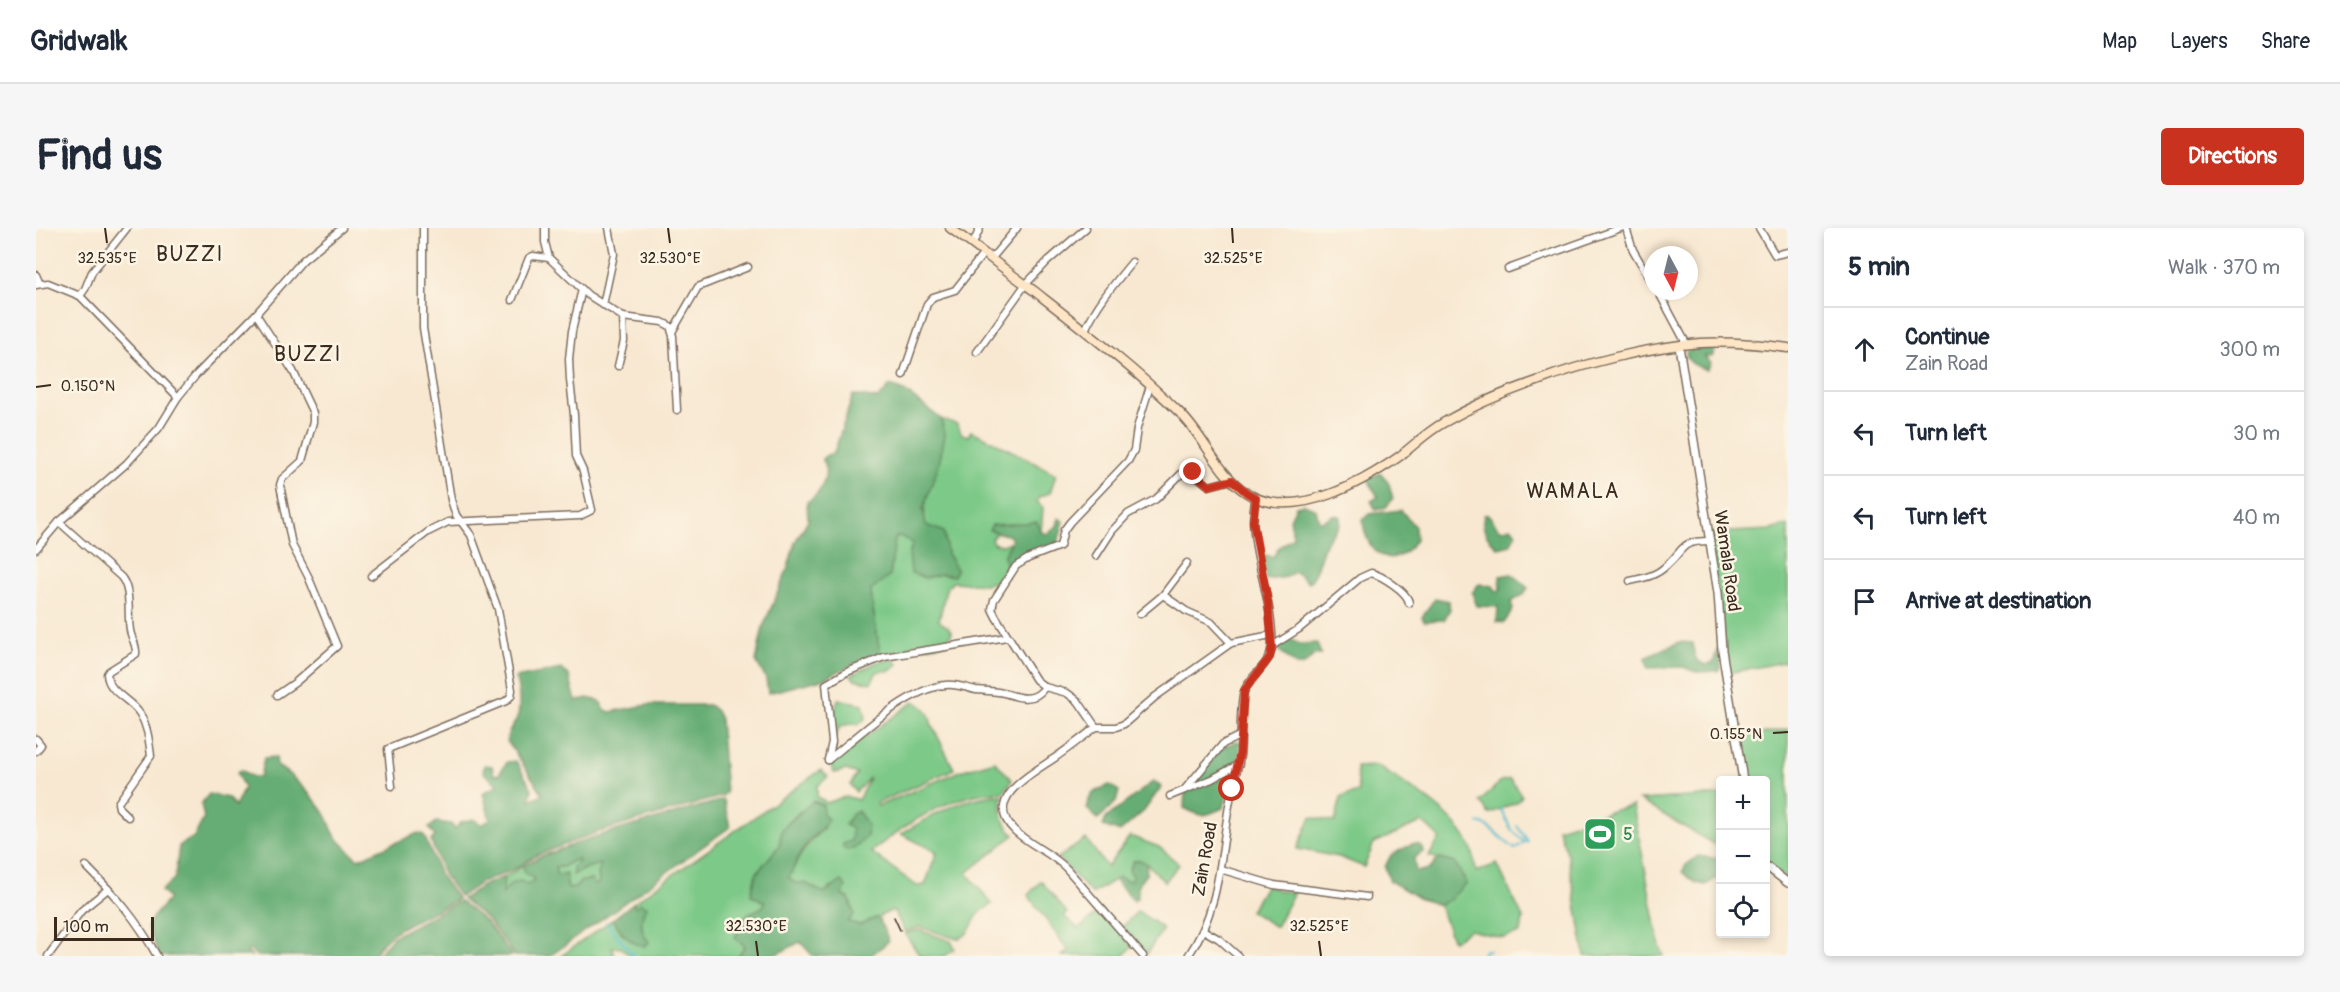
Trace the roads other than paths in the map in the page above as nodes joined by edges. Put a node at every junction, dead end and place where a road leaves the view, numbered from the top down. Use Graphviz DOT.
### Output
graph roads {
  1 [pos="127,228"];
  2 [pos="341,228"];
  3 [pos="423,228"];
  4 [pos="545,228"];
  5 [pos="609,228"];
  6 [pos="950,228"];
  7 [pos="980,228"];
  8 [pos="1017,228"];
  9 [pos="1086,228"];
  10 [pos="1621,228"];
  11 [pos="1626,228"];
  12 [pos="1759,228"];
  13 [pos="973,244"];
  14 [pos="1788,252"];
  15 [pos="988,256"];
  16 [pos="549,258"];
  17 [pos="1132,262"];
  18 [pos="748,267"];
  19 [pos="1508,269"];
  20 [pos="1644,269"];
  21 [pos="36,275"];
  22 [pos="38,285"];
  23 [pos="1025,285"];
  24 [pos="582,289"];
  25 [pos="80,296"];
  26 [pos="512,300"];
  27 [pos="1662,300"];
  28 [pos="603,305"];
  29 [pos="256,314"];
  30 [pos="623,317"];
  31 [pos="1085,330"];
  32 [pos="672,332"];
  33 [pos="1683,345"];
  34 [pos="1788,348"];
  35 [pos="977,352"];
  36 [pos="618,366"];
  37 [pos="903,375"];
  38 [pos="1150,386"];
  39 [pos="178,397"];
  40 [pos="677,410"];
  41 [pos="1232,480"];
  42 [pos="1256,498"];
  43 [pos="459,520"];
  44 [pos="59,522"];
  45 [pos="1710,541"];
  46 [pos="36,549"];
  47 [pos="1096,556"];
  48 [pos="1187,563"];
  49 [pos="371,576"];
  50 [pos="1630,581"];
  51 [pos="1163,595"];
  52 [pos="1409,603"];
  53 [pos="1140,614"];
  54 [pos="1271,635"];
  55 [pos="1007,637"];
  56 [pos="1231,643"];
  57 [pos="1272,646"];
  58 [pos="1045,687"];
  59 [pos="277,695"];
  60 [pos="1096,727"];
  61 [pos="1241,735"];
  62 [pos="36,739"];
  63 [pos="36,751"];
  64 [pos="1239,764"];
  65 [pos="1742,776"];
  66 [pos="392,786"];
  67 [pos="1185,789"];
  68 [pos="1170,796"];
  69 [pos="128,817"];
  70 [pos="86,866"];
  71 [pos="1220,868"];
  72 [pos="1770,869"];
  73 [pos="1788,883"];
  74 [pos="108,889"];
  75 [pos="1367,897"];
  76 [pos="1203,930"];
  77 [pos="48,956"];
  78 [pos="157,956"];
  79 [pos="1143,956"];
  80 [pos="1188,956"];
  81 [pos="1238,956"];
  1 -- 25 [label="street"];
  2 -- 29 [label="street"];
  3 -- 43 [label="street"];
  4 -- 16 [label="street"];
  5 -- 28 [label="street"];
  6 -- 13 [label="main road"];
  7 -- 13 [label="street"];
  8 -- 15 [label="street"];
  9 -- 23 [label="street"];
  10 -- 19 [label="street"];
  11 -- 20 [label="street"];
  12 -- 14 [label="street"];
  13 -- 15 [label="main road"];
  15 -- 23 [label="main road"];
  15 -- 37 [label="street"];
  16 -- 24 [label="street"];
  16 -- 26 [label="street"];
  17 -- 31 [label="street"];
  18 -- 32 [label="street"];
  21 -- 22 [label="street"];
  22 -- 25 [label="street"];
  23 -- 31 [label="main road"];
  23 -- 35 [label="street"];
  24 -- 28 [label="street"];
  24 -- 43 [label="street"];
  25 -- 39 [label="street"];
  27 -- 33 [label="street"];
  28 -- 30 [label="street"];
  29 -- 39 [label="street"];
  29 -- 59 [label="street"];
  30 -- 32 [label="street"];
  30 -- 36 [label="street"];
  31 -- 38 [label="main road"];
  32 -- 40 [label="street"];
  33 -- 34 [label="main road"];
  33 -- 42 [label="main road"];
  33 -- 45 [label="street, Wamala Road"];
  38 -- 41 [label="main road"];
  38 -- 55 [label="street"];
  39 -- 44 [label="street"];
  41 -- 42 [label="main road"];
  41 -- 47 [label="street"];
  42 -- 54 [label="street"];
  43 -- 49 [label="street"];
  43 -- 66 [label="street"];
  44 -- 46 [label="street"];
  44 -- 69 [label="street"];
  45 -- 50 [label="street"];
  45 -- 65 [label="street, Wamala Road"];
  48 -- 51 [label="street"];
  51 -- 53 [label="street"];
  51 -- 56 [label="street"];
  52 -- 57 [label="street"];
  54 -- 56 [label="street"];
  54 -- 57 [label="street"];
  55 -- 58 [label="street"];
  55 -- 58 [label="street"];
  56 -- 60 [label="street"];
  57 -- 61 [label="street, Zain Road"];
  58 -- 60 [label="street"];
  60 -- 79 [label="street"];
  61 -- 64 [label="street, Zain Road"];
  61 -- 67 [label="street"];
  62 -- 63 [label="street"];
  64 -- 67 [label="street"];
  64 -- 71 [label="street, Zain Road"];
  67 -- 68 [label="street"];
  70 -- 74 [label="street"];
  71 -- 75 [label="street"];
  71 -- 76 [label="street, Zain Road"];
  72 -- 73 [label="street"];
  74 -- 77 [label="street"];
  74 -- 78 [label="street"];
  76 -- 80 [label="street, Zain Road"];
  76 -- 81 [label="street"];
}
